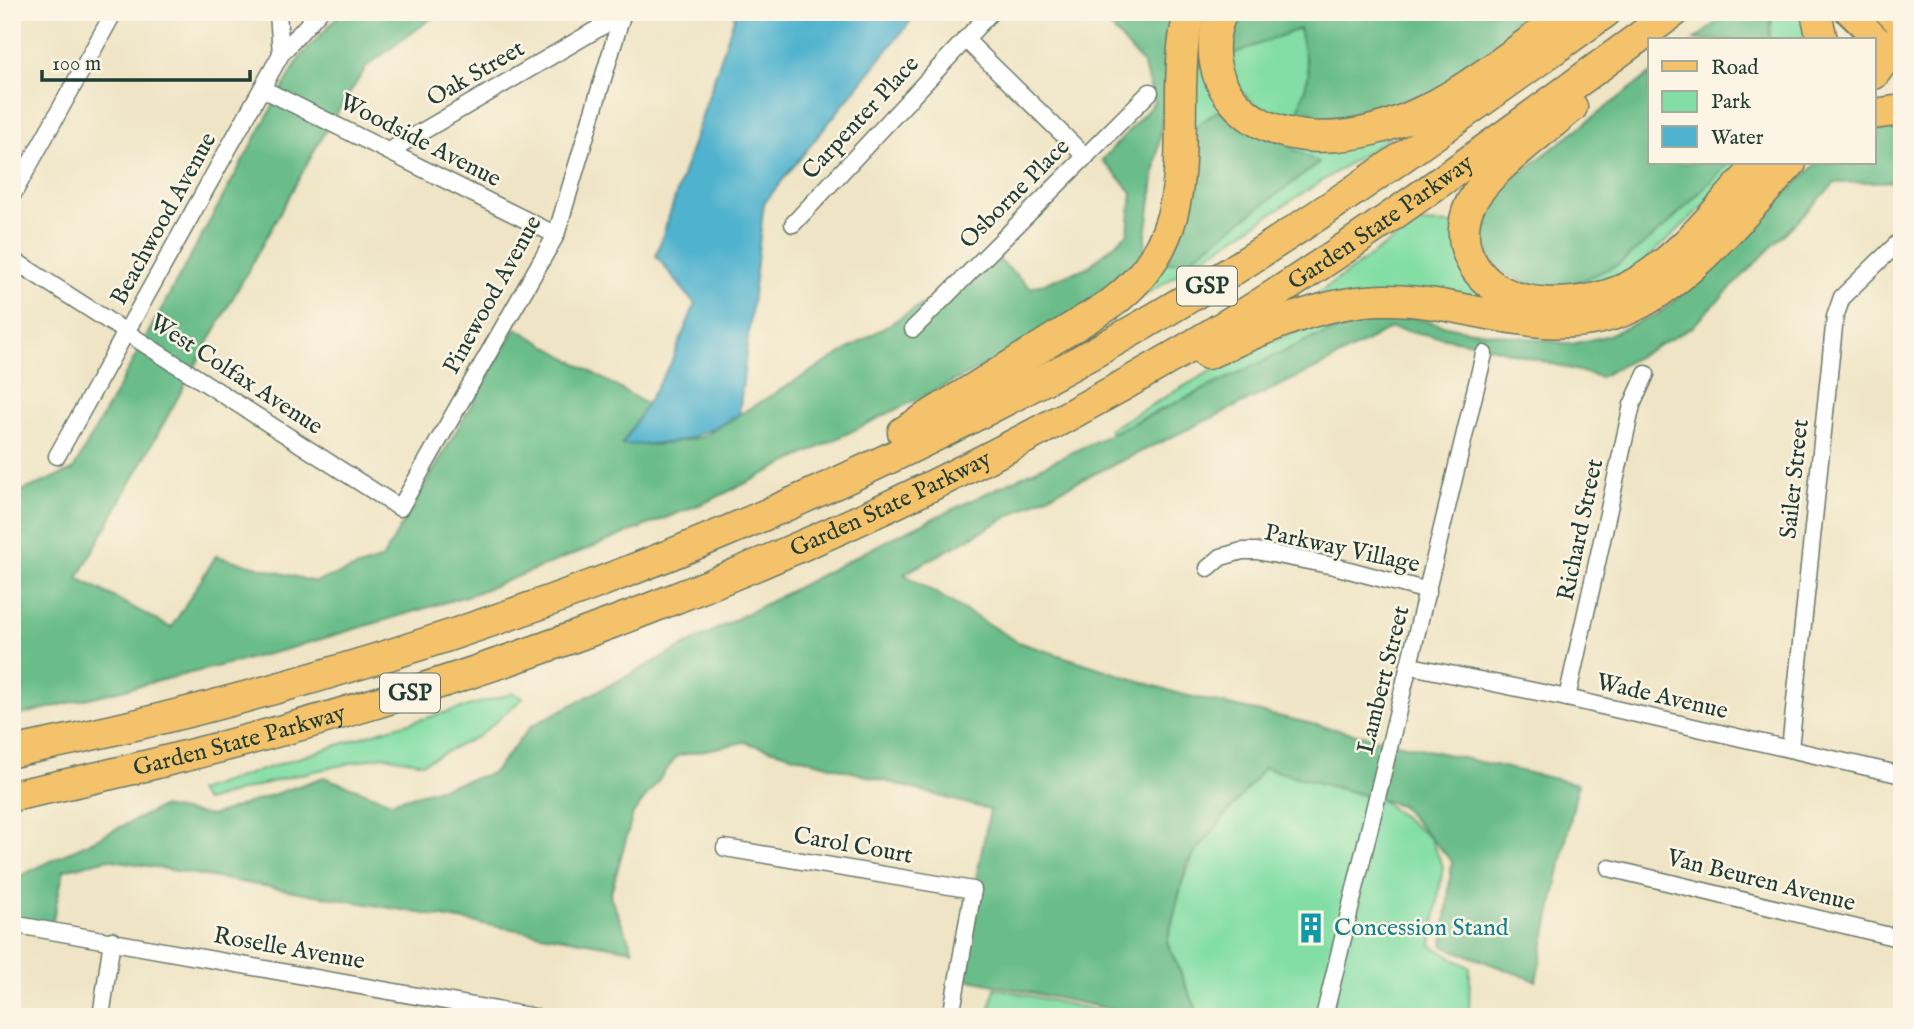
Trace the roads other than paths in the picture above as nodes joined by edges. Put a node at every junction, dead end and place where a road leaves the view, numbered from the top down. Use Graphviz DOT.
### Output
graph roads {
  1 [pos="114,12"];
  2 [pos="278,12"];
  3 [pos="319,12"];
  4 [pos="991,12"];
  5 [pos="1190,12"];
  6 [pos="1222,12"];
  7 [pos="1570,12"];
  8 [pos="1606,12"];
  9 [pos="1674,12"];
  10 [pos="1680,12"];
  11 [pos="1816,12"];
  12 [pos="1849,12"];
  13 [pos="1888,12"];
  14 [pos="623,13"];
  15 [pos="1892,36"];
  16 [pos="1651,38"];
  17 [pos="1822,38"];
  18 [pos="965,39"];
  19 [pos="1648,40"];
  20 [pos="281,54"];
  21 [pos="1876,70"];
  22 [pos="263,89"];
  23 [pos="1150,92"];
  24 [pos="1902,110"];
  25 [pos="1876,114"];
  26 [pos="389,151"];
  27 [pos="1086,156"];
  28 [pos="1759,164"];
  29 [pos="1790,164"];
  30 [pos="12,197"];
  31 [pos="793,224"];
  32 [pos="556,235"];
  33 [pos="1902,239"];
  34 [pos="12,259"];
  35 [pos="913,329"];
  36 [pos="127,332"];
  37 [pos="1484,354"];
  38 [pos="1646,374"];
  39 [pos="1069,414"];
  40 [pos="57,456"];
  41 [pos="400,508"];
  42 [pos="778,509"];
  43 [pos="1208,568"];
  44 [pos="1428,591"];
  45 [pos="1411,666"];
  46 [pos="1567,698"];
  47 [pos="1790,749"];
  48 [pos="12,752"];
  49 [pos="1902,775"];
  50 [pos="12,796"];
  51 [pos="725,848"];
  52 [pos="1609,868"];
  53 [pos="12,924"];
  54 [pos="1902,939"];
  55 [pos="112,940"];
  56 [pos="101,1017"];
  57 [pos="535,1017"];
  58 [pos="951,1017"];
  59 [pos="1324,1017"];
  1 -- 30 [label="street"];
  2 -- 20 [label="street"];
  3 -- 20 [label="street, Beachwood Avenue"];
  4 -- 18 [label="street, Carpenter Place"];
  5 -- 42 [label="highway"];
  6 -- 7 [label="highway"];
  8 -- 42 [label="highway, Garden State Parkway / GSP"];
  9 -- 39 [label="highway, Garden State Parkway / GSP"];
  10 -- 16 [label="highway"];
  11 -- 17 [label="highway"];
  12 -- 15 [label="main road"];
  13 -- 15 [label="main road"];
  14 -- 26 [label="street, Oak Street"];
  14 -- 32 [label="street, Pinewood Avenue"];
  15 -- 21 [label="highway"];
  18 -- 27 [label="street"];
  18 -- 31 [label="street, Carpenter Place"];
  19 -- 28 [label="highway"];
  20 -- 22 [label="street, Beachwood Avenue"];
  22 -- 26 [label="street, Woodside Avenue"];
  22 -- 36 [label="street, Beachwood Avenue"];
  23 -- 27 [label="street, Osborne Place"];
  24 -- 25 [label="highway"];
  26 -- 32 [label="street, Woodside Avenue"];
  27 -- 35 [label="street, Osborne Place"];
  29 -- 39 [label="highway"];
  32 -- 41 [label="street, Pinewood Avenue"];
  33 -- 47 [label="street, Sailer Street"];
  34 -- 36 [label="street, West Colfax Avenue"];
  36 -- 40 [label="street, Beachwood Avenue"];
  36 -- 41 [label="street, West Colfax Avenue"];
  37 -- 44 [label="street, Lambert Street"];
  38 -- 46 [label="street, Richard Street"];
  39 -- 50 [label="highway, Garden State Parkway / GSP"];
  42 -- 48 [label="highway, Garden State Parkway / GSP"];
  43 -- 44 [label="street, Parkway Village"];
  44 -- 45 [label="street, Lambert Street"];
  45 -- 46 [label="street, Wade Avenue"];
  45 -- 59 [label="street, Lambert Street"];
  46 -- 47 [label="street, Wade Avenue"];
  47 -- 49 [label="street, Wade Avenue"];
  51 -- 58 [label="street, Carol Court"];
  52 -- 54 [label="street, Van Beuren Avenue"];
  53 -- 55 [label="street, Roselle Avenue"];
  55 -- 56 [label="street"];
  55 -- 57 [label="street, Roselle Avenue"];
}
